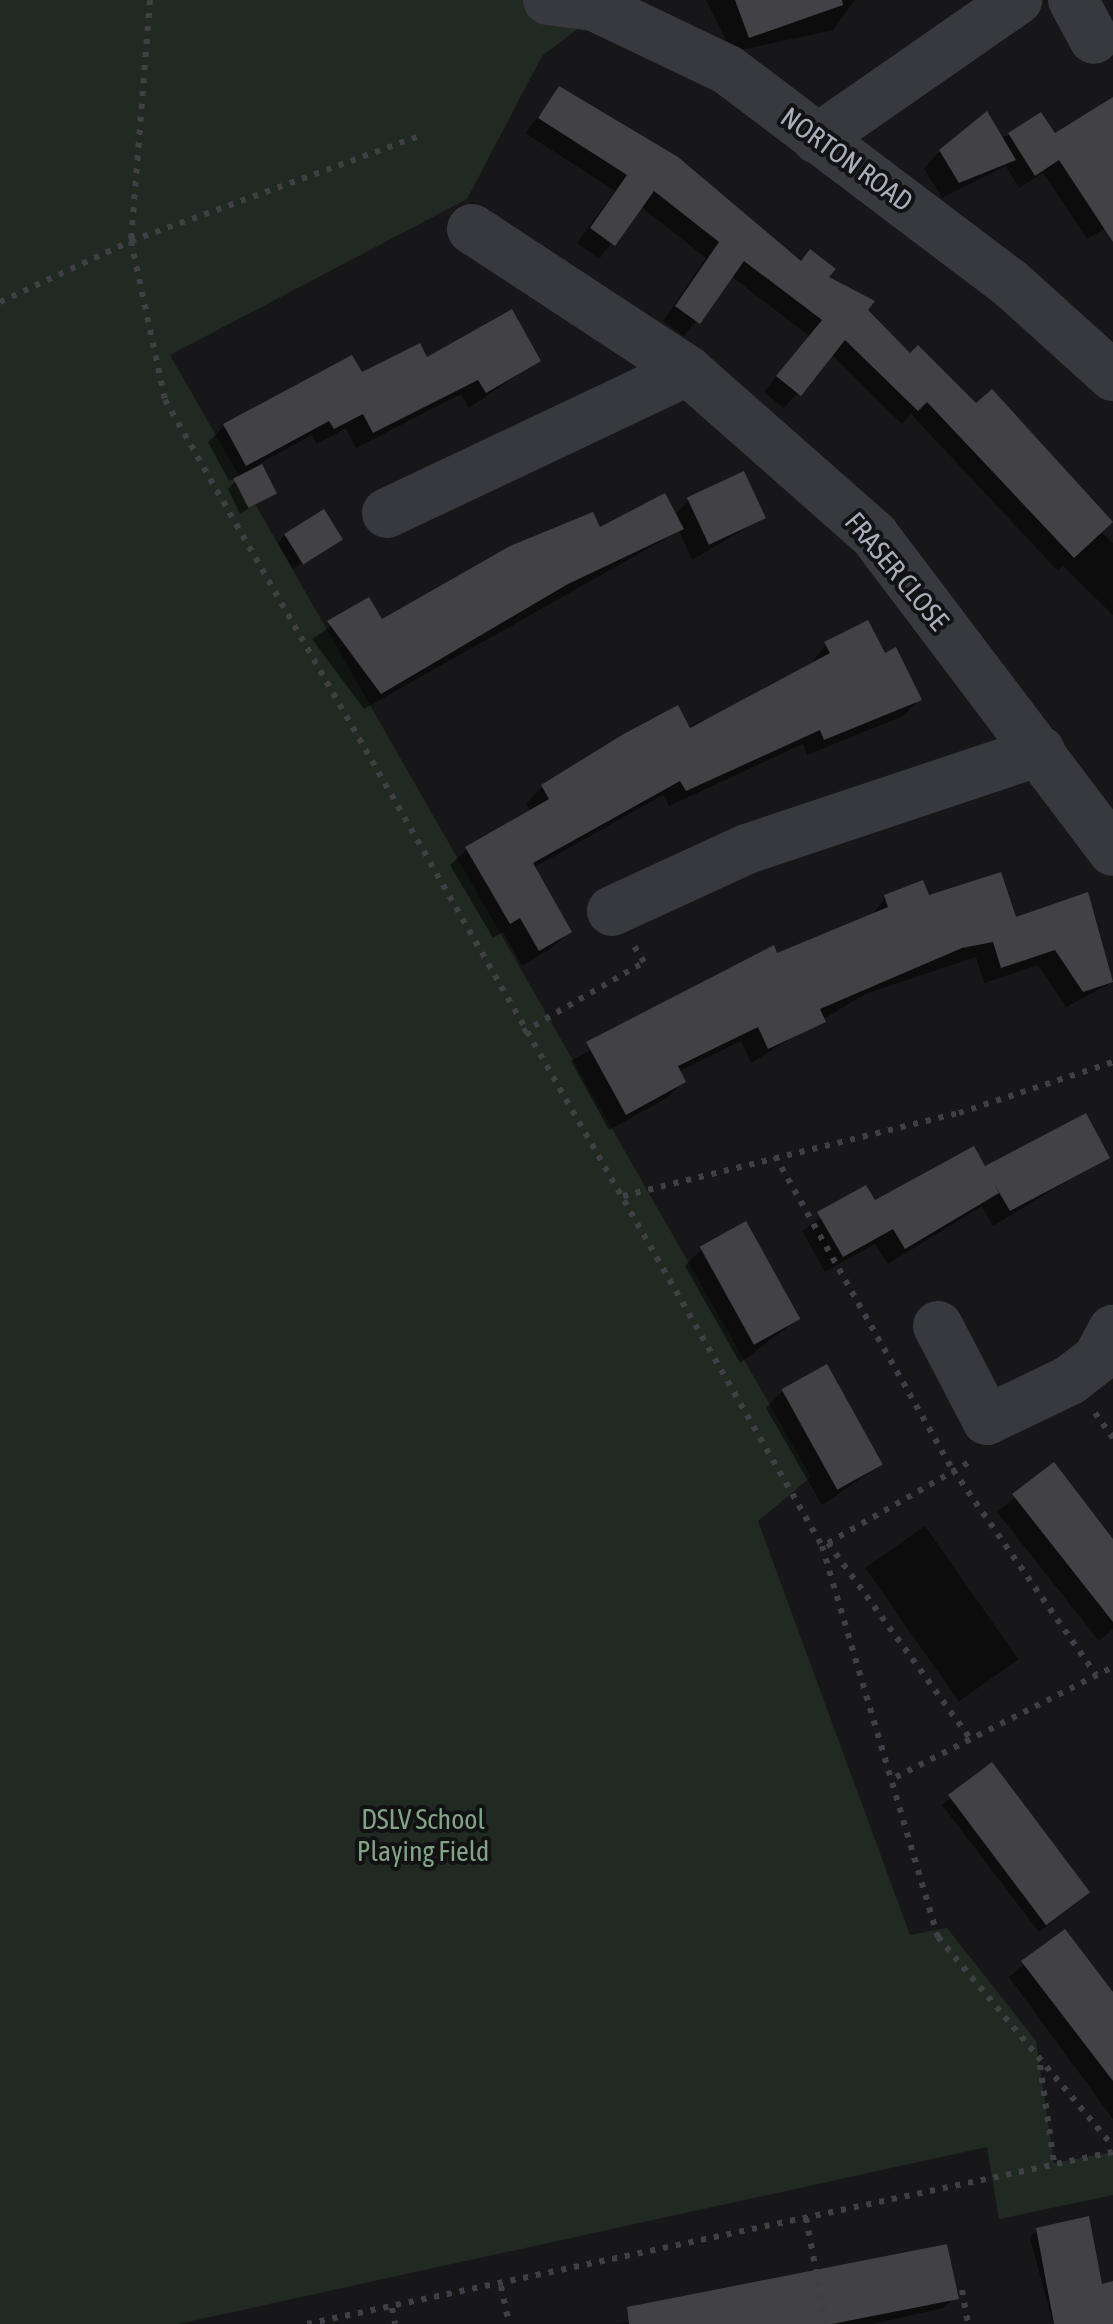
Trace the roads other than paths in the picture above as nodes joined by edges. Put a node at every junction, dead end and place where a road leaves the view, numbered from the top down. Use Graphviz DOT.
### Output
graph roads {
  1 [pos="548,0"];
  2 [pos="1017,0"];
  3 [pos="817,139"];
  4 [pos="472,228"];
  5 [pos="688,371"];
  6 [pos="1113,376"];
  7 [pos="387,513"];
  8 [pos="1040,752"];
  9 [pos="1113,851"];
  10 [pos="612,910"];
  11 [pos="938,1326"];
  12 [pos="1113,1330"];
  1 -- 3 [label="street, NORTON ROAD"];
  2 -- 3 [label="street"];
  3 -- 6 [label="street, NORTON ROAD"];
  4 -- 5 [label="street, FRASER CLOSE"];
  5 -- 7 [label="street"];
  5 -- 8 [label="street, FRASER CLOSE"];
  8 -- 9 [label="street, FRASER CLOSE"];
  8 -- 10 [label="street"];
  11 -- 12 [label="street"];
}
